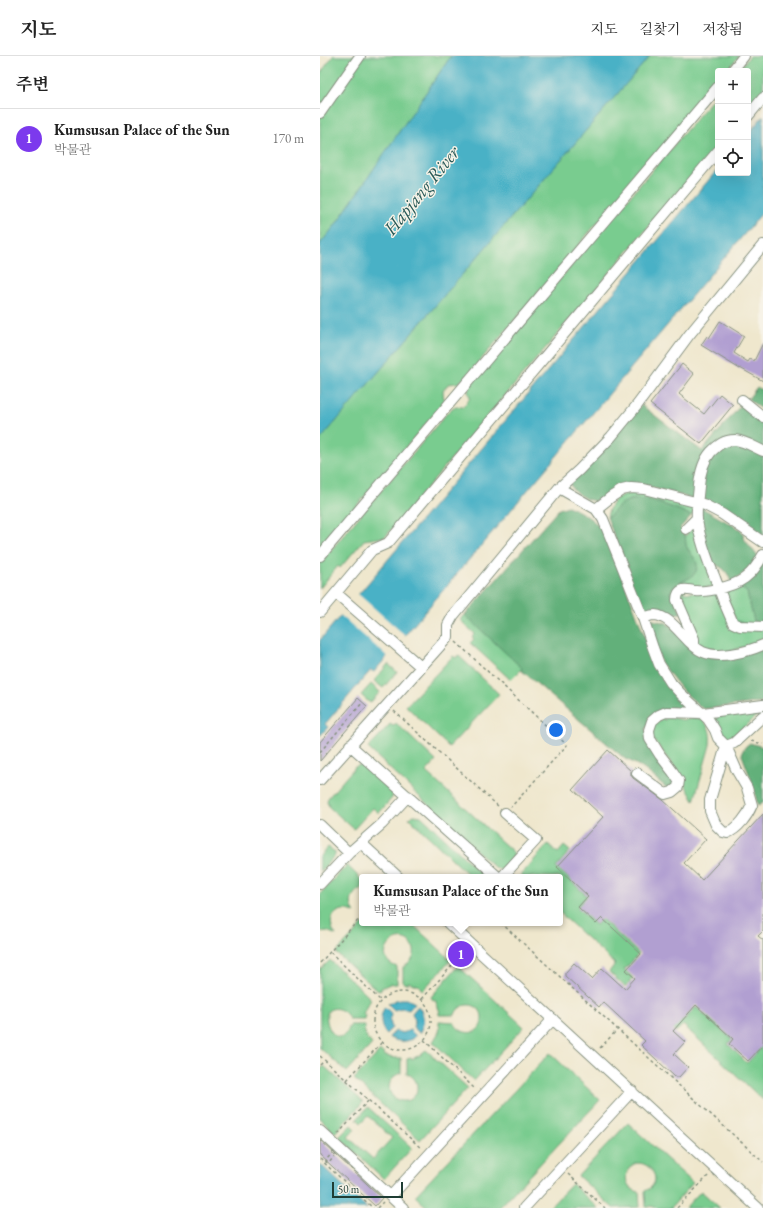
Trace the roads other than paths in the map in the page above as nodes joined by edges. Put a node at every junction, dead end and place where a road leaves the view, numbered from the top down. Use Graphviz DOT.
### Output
graph roads {
  1 [pos="360,56"];
  2 [pos="744,56"];
  3 [pos="734,68"];
  4 [pos="715,91"];
  5 [pos="763,98"];
  6 [pos="751,112"];
  7 [pos="320,113"];
  8 [pos="715,155"];
  9 [pos="763,245"];
  10 [pos="742,400"];
  11 [pos="763,416"];
  12 [pos="763,451"];
  13 [pos="559,488"];
  14 [pos="697,502"];
  15 [pos="596,509"];
  16 [pos="697,518"];
  17 [pos="686,529"];
  18 [pos="763,542"];
  19 [pos="763,555"];
  20 [pos="320,556"];
  21 [pos="718,589"];
  22 [pos="336,593"];
  23 [pos="320,612"];
  24 [pos="643,618"];
  25 [pos="763,627"];
  26 [pos="763,645"];
  27 [pos="694,646"];
  28 [pos="421,667"];
  29 [pos="763,705"];
  30 [pos="703,713"];
  31 [pos="763,716"];
  32 [pos="350,745"];
  33 [pos="726,746"];
  34 [pos="637,773"];
  35 [pos="320,780"];
  36 [pos="408,796"];
  37 [pos="505,813"];
  38 [pos="320,825"];
  39 [pos="360,843"];
  40 [pos="349,853"];
  41 [pos="395,874"];
  42 [pos="495,874"];
  43 [pos="505,874"];
  44 [pos="320,884"];
  45 [pos="451,926"];
  46 [pos="553,1019"];
  47 [pos="632,1091"];
  48 [pos="320,1132"];
  49 [pos="388,1198"];
  50 [pos="403,1208"];
  51 [pos="524,1208"];
  52 [pos="758,1208"];
  1 -- 7 [label="street"];
  2 -- 3 [label="street"];
  4 -- 20 [label="street"];
  5 -- 6 [label="street"];
  8 -- 22 [label="street"];
  9 -- 13 [label="street"];
  10 -- 11 [label="street"];
  12 -- 14 [label="street"];
  13 -- 15 [label="street"];
  13 -- 28 [label="street"];
  14 -- 15 [label="street"];
  14 -- 16 [label="street"];
  14 -- 18 [label="street"];
  15 -- 24 [label="street"];
  16 -- 17 [label="street"];
  16 -- 21 [label="street"];
  19 -- 21 [label="street"];
  21 -- 25 [label="street"];
  21 -- 27 [label="street"];
  22 -- 23 [label="street"];
  22 -- 28 [label="street"];
  24 -- 27 [label="street"];
  24 -- 30 [label="street"];
  26 -- 27 [label="street"];
  28 -- 32 [label="street"];
  29 -- 30 [label="street"];
  30 -- 33 [label="street"];
  30 -- 34 [label="street"];
  31 -- 33 [label="street"];
  32 -- 35 [label="street"];
  32 -- 36 [label="street"];
  33 -- 33 [label="street"];
  36 -- 39 [label="street"];
  36 -- 42 [label="street"];
  37 -- 43 [label="street"];
  38 -- 40 [label="street"];
  39 -- 40 [label="street"];
  39 -- 41 [label="street"];
  40 -- 44 [label="street"];
  45 -- 46 [label="street"];
  46 -- 47 [label="street"];
  46 -- 49 [label="street"];
  47 -- 51 [label="street"];
  47 -- 52 [label="street"];
  48 -- 49 [label="street"];
  49 -- 50 [label="street"];
}
